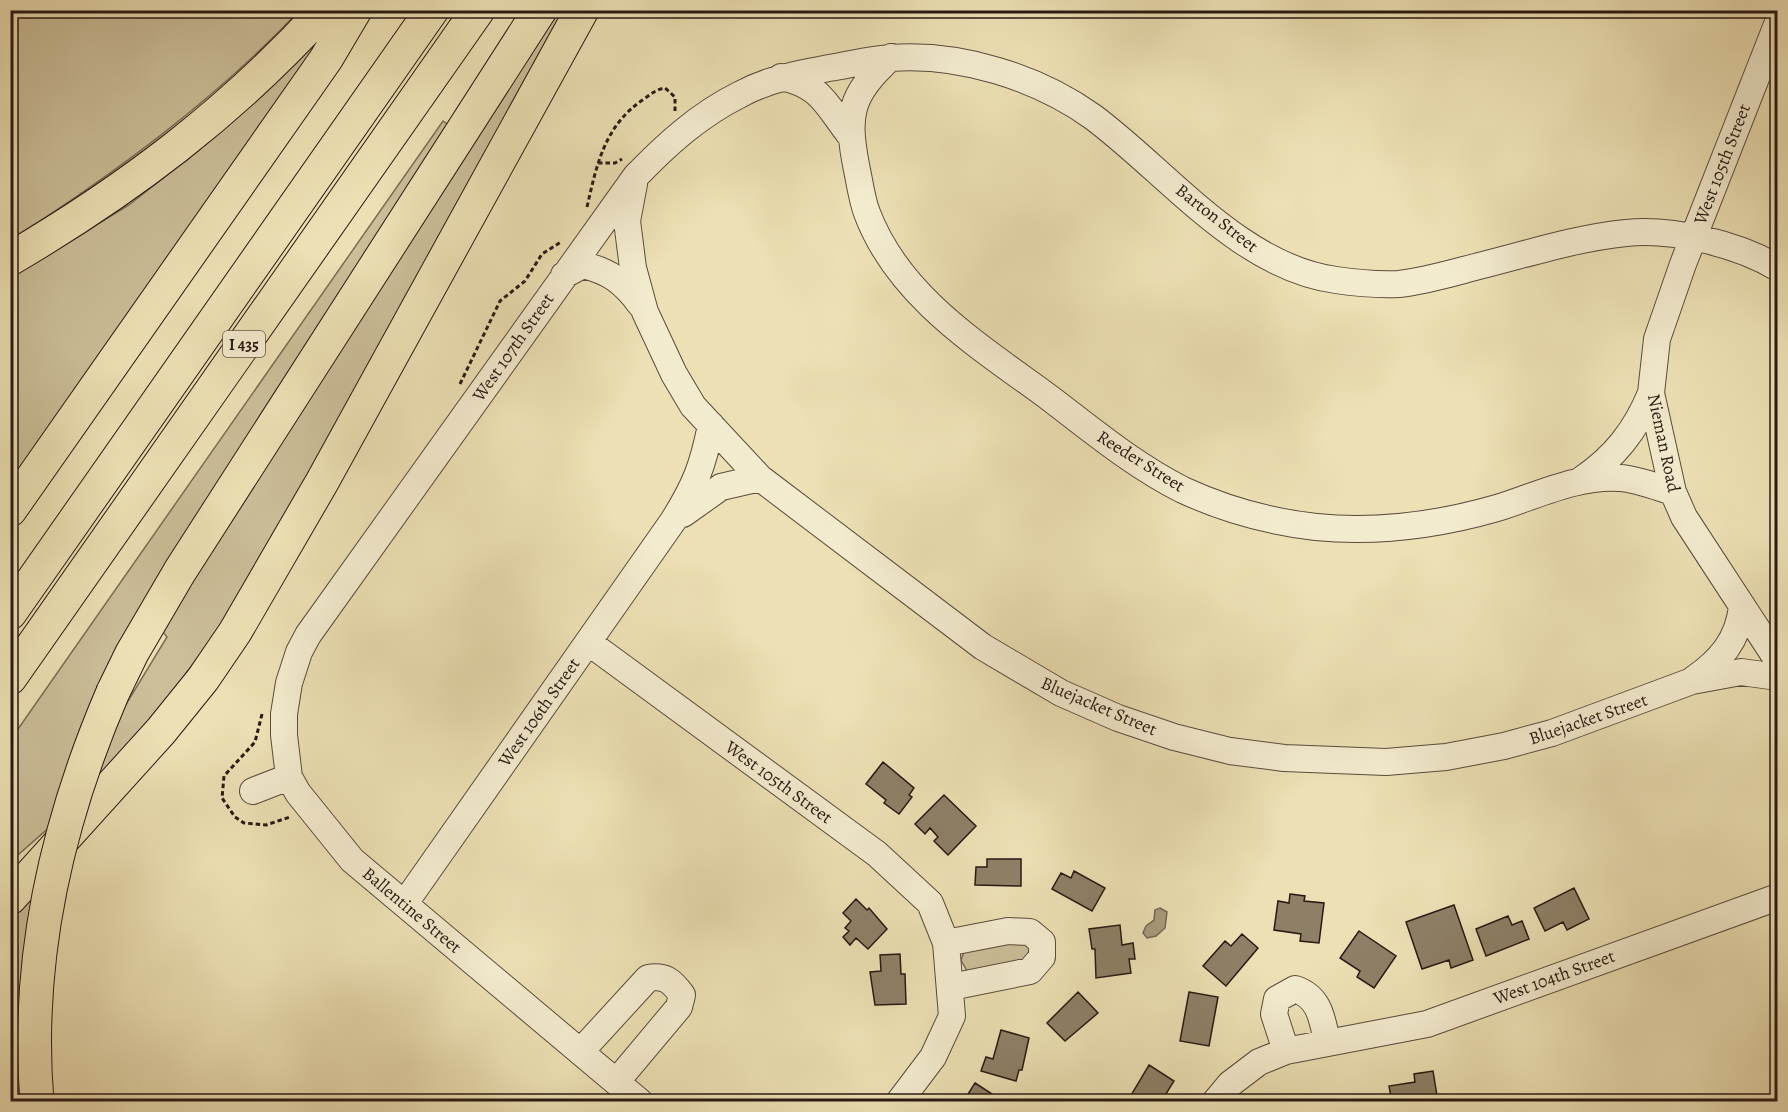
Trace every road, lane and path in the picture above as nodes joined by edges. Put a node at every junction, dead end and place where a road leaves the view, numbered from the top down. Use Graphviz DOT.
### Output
graph roads {
  1 [pos="324,10"];
  2 [pos="355,10"];
  3 [pos="432,10"];
  4 [pos="478,10"];
  5 [pos="540,10"];
  6 [pos="582,10"];
  7 [pos="1778,22"];
  8 [pos="891,57"];
  9 [pos="778,77"];
  10 [pos="672,116"];
  11 [pos="849,134"];
  12 [pos="630,167"];
  13 [pos="1693,238"];
  14 [pos="10,260"];
  15 [pos="1778,268"];
  16 [pos="564,275"];
  17 [pos="645,312"];
  18 [pos="1651,393"];
  19 [pos="711,425"];
  20 [pos="760,478"];
  21 [pos="1578,481"];
  22 [pos="1673,492"];
  23 [pos="10,510"];
  24 [pos="673,521"];
  25 [pos="1742,607"];
  26 [pos="10,613"];
  27 [pos="588,642"];
  28 [pos="1778,661"];
  29 [pos="1778,677"];
  30 [pos="10,678"];
  31 [pos="1692,681"];
  32 [pos="289,777"];
  33 [pos="253,791"];
  34 [pos="77,823"];
  35 [pos="10,878"];
  36 [pos="1778,897"];
  37 [pos="10,898"];
  38 [pos="405,903"];
  39 [pos="946,943"];
  40 [pos="951,987"];
  41 [pos="1327,1041"];
  42 [pos="582,1050"];
  43 [pos="1286,1051"];
  44 [pos="617,1081"];
  45 [pos="37,1101"];
  46 [pos="640,1101"];
  47 [pos="899,1101"];
  48 [pos="1215,1101"];
  1 -- 14 [label="highway"];
  2 -- 23 [label="highway"];
  3 -- 26 [label="highway, I 435"];
  4 -- 30 [label="highway, I 435"];
  5 -- 45 [label="highway, bridge"];
  6 -- 34 [label="highway"];
  7 -- 13 [label="street, West 105th Street"];
  8 -- 9 [label="street, West 107th Street"];
  8 -- 11 [label="street, Reeder Street"];
  8 -- 13 [label="street, Barton Street"];
  9 -- 11 [label="street, Reeder Street"];
  9 -- 12 [label="street, West 107th Street"];
  10 -- 12 [label="path"];
  11 -- 21 [label="street, Reeder Street"];
  12 -- 16 [label="street, West 107th Street"];
  12 -- 17 [label="street, Bluejacket Street"];
  13 -- 15 [label="street, Barton Street"];
  13 -- 18 [label="street, Nieman Road"];
  16 -- 17 [label="street, Bluejacket Street"];
  16 -- 32 [label="street, West 107th Street"];
  17 -- 19 [label="street, Bluejacket Street"];
  18 -- 21 [label="street, Reeder Street"];
  18 -- 22 [label="street, Nieman Road"];
  19 -- 20 [label="street, Bluejacket Street"];
  19 -- 24 [label="street, West 106th Street"];
  20 -- 24 [label="street, West 106th Street"];
  20 -- 31 [label="street, Bluejacket Street"];
  21 -- 22 [label="street, Reeder Street"];
  22 -- 25 [label="street, Nieman Road"];
  24 -- 27 [label="street, West 106th Street"];
  25 -- 28 [label="street, Nieman Road"];
  25 -- 31 [label="street, Bluejacket Street"];
  27 -- 38 [label="street, West 106th Street"];
  27 -- 39 [label="street, West 105th Street"];
  29 -- 31 [label="street, Bluejacket Street"];
  32 -- 33 [label="street"];
  32 -- 38 [label="street, Ballentine Street"];
  34 -- 35 [label="highway"];
  34 -- 37 [label="highway"];
  36 -- 41 [label="street, West 104th Street"];
  38 -- 42 [label="street, Ballentine Street"];
  39 -- 40 [label="street, West 105th Street"];
  39 -- 40 [label="street"];
  40 -- 47 [label="street, West 105th Street"];
  41 -- 43 [label="street, West 104th Street"];
  41 -- 43 [label="street"];
  42 -- 44 [label="street, Ballentine Street"];
  42 -- 44 [label="street"];
  43 -- 48 [label="street, West 104th Street"];
  44 -- 46 [label="street, Ballentine Street"];
}
